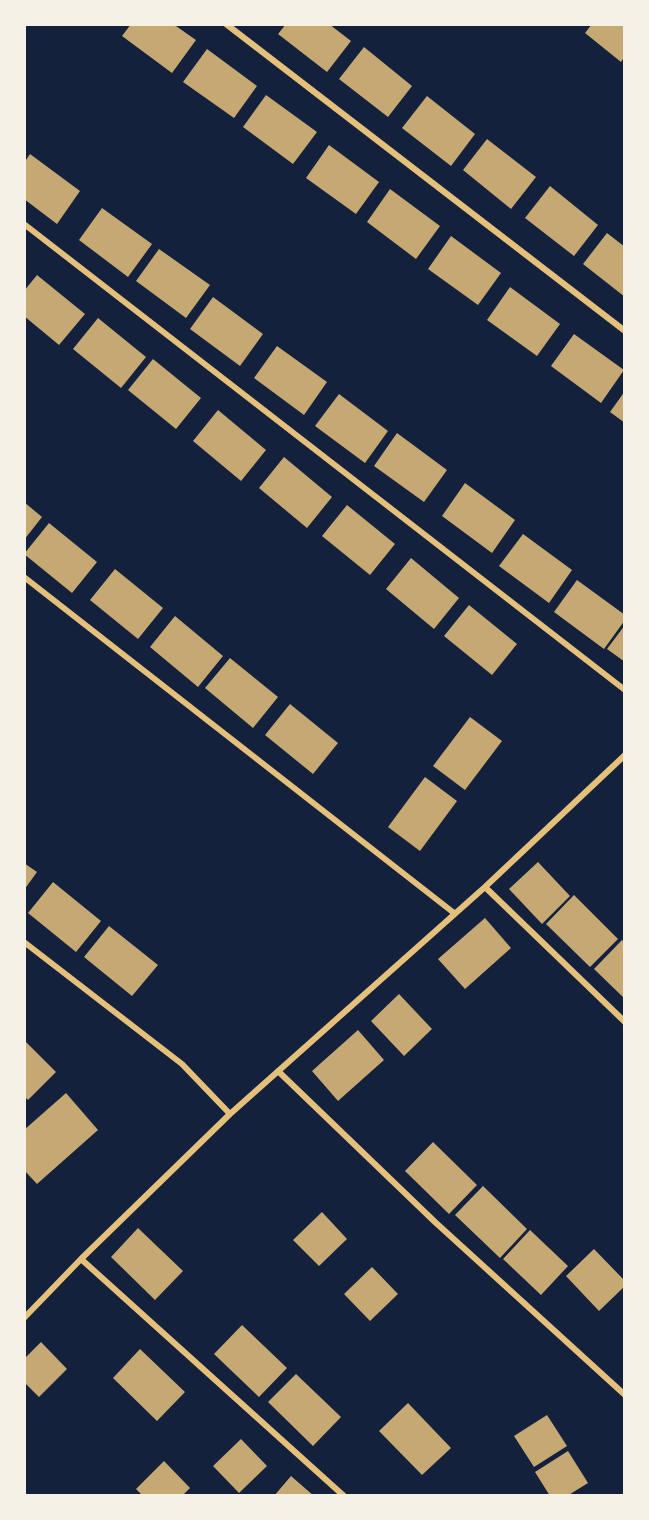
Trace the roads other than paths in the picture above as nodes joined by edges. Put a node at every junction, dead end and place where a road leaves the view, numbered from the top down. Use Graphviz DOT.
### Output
graph roads {
  1 [pos="226,24"];
  2 [pos="24,225"];
  3 [pos="625,331"];
  4 [pos="24,577"];
  5 [pos="625,690"];
  6 [pos="625,755"];
  7 [pos="485,887"];
  8 [pos="454,913"];
  9 [pos="24,942"];
  10 [pos="625,1022"];
  11 [pos="278,1071"];
  12 [pos="230,1114"];
  13 [pos="81,1259"];
  14 [pos="24,1318"];
  15 [pos="625,1395"];
  16 [pos="344,1496"];
  1 -- 3 [label="street"];
  2 -- 5 [label="street"];
  4 -- 8 [label="street"];
  6 -- 7 [label="street"];
  7 -- 8 [label="street"];
  7 -- 10 [label="street"];
  8 -- 11 [label="street"];
  9 -- 12 [label="street"];
  11 -- 12 [label="street"];
  11 -- 15 [label="street"];
  12 -- 13 [label="street"];
  13 -- 14 [label="street"];
  13 -- 16 [label="street"];
}
